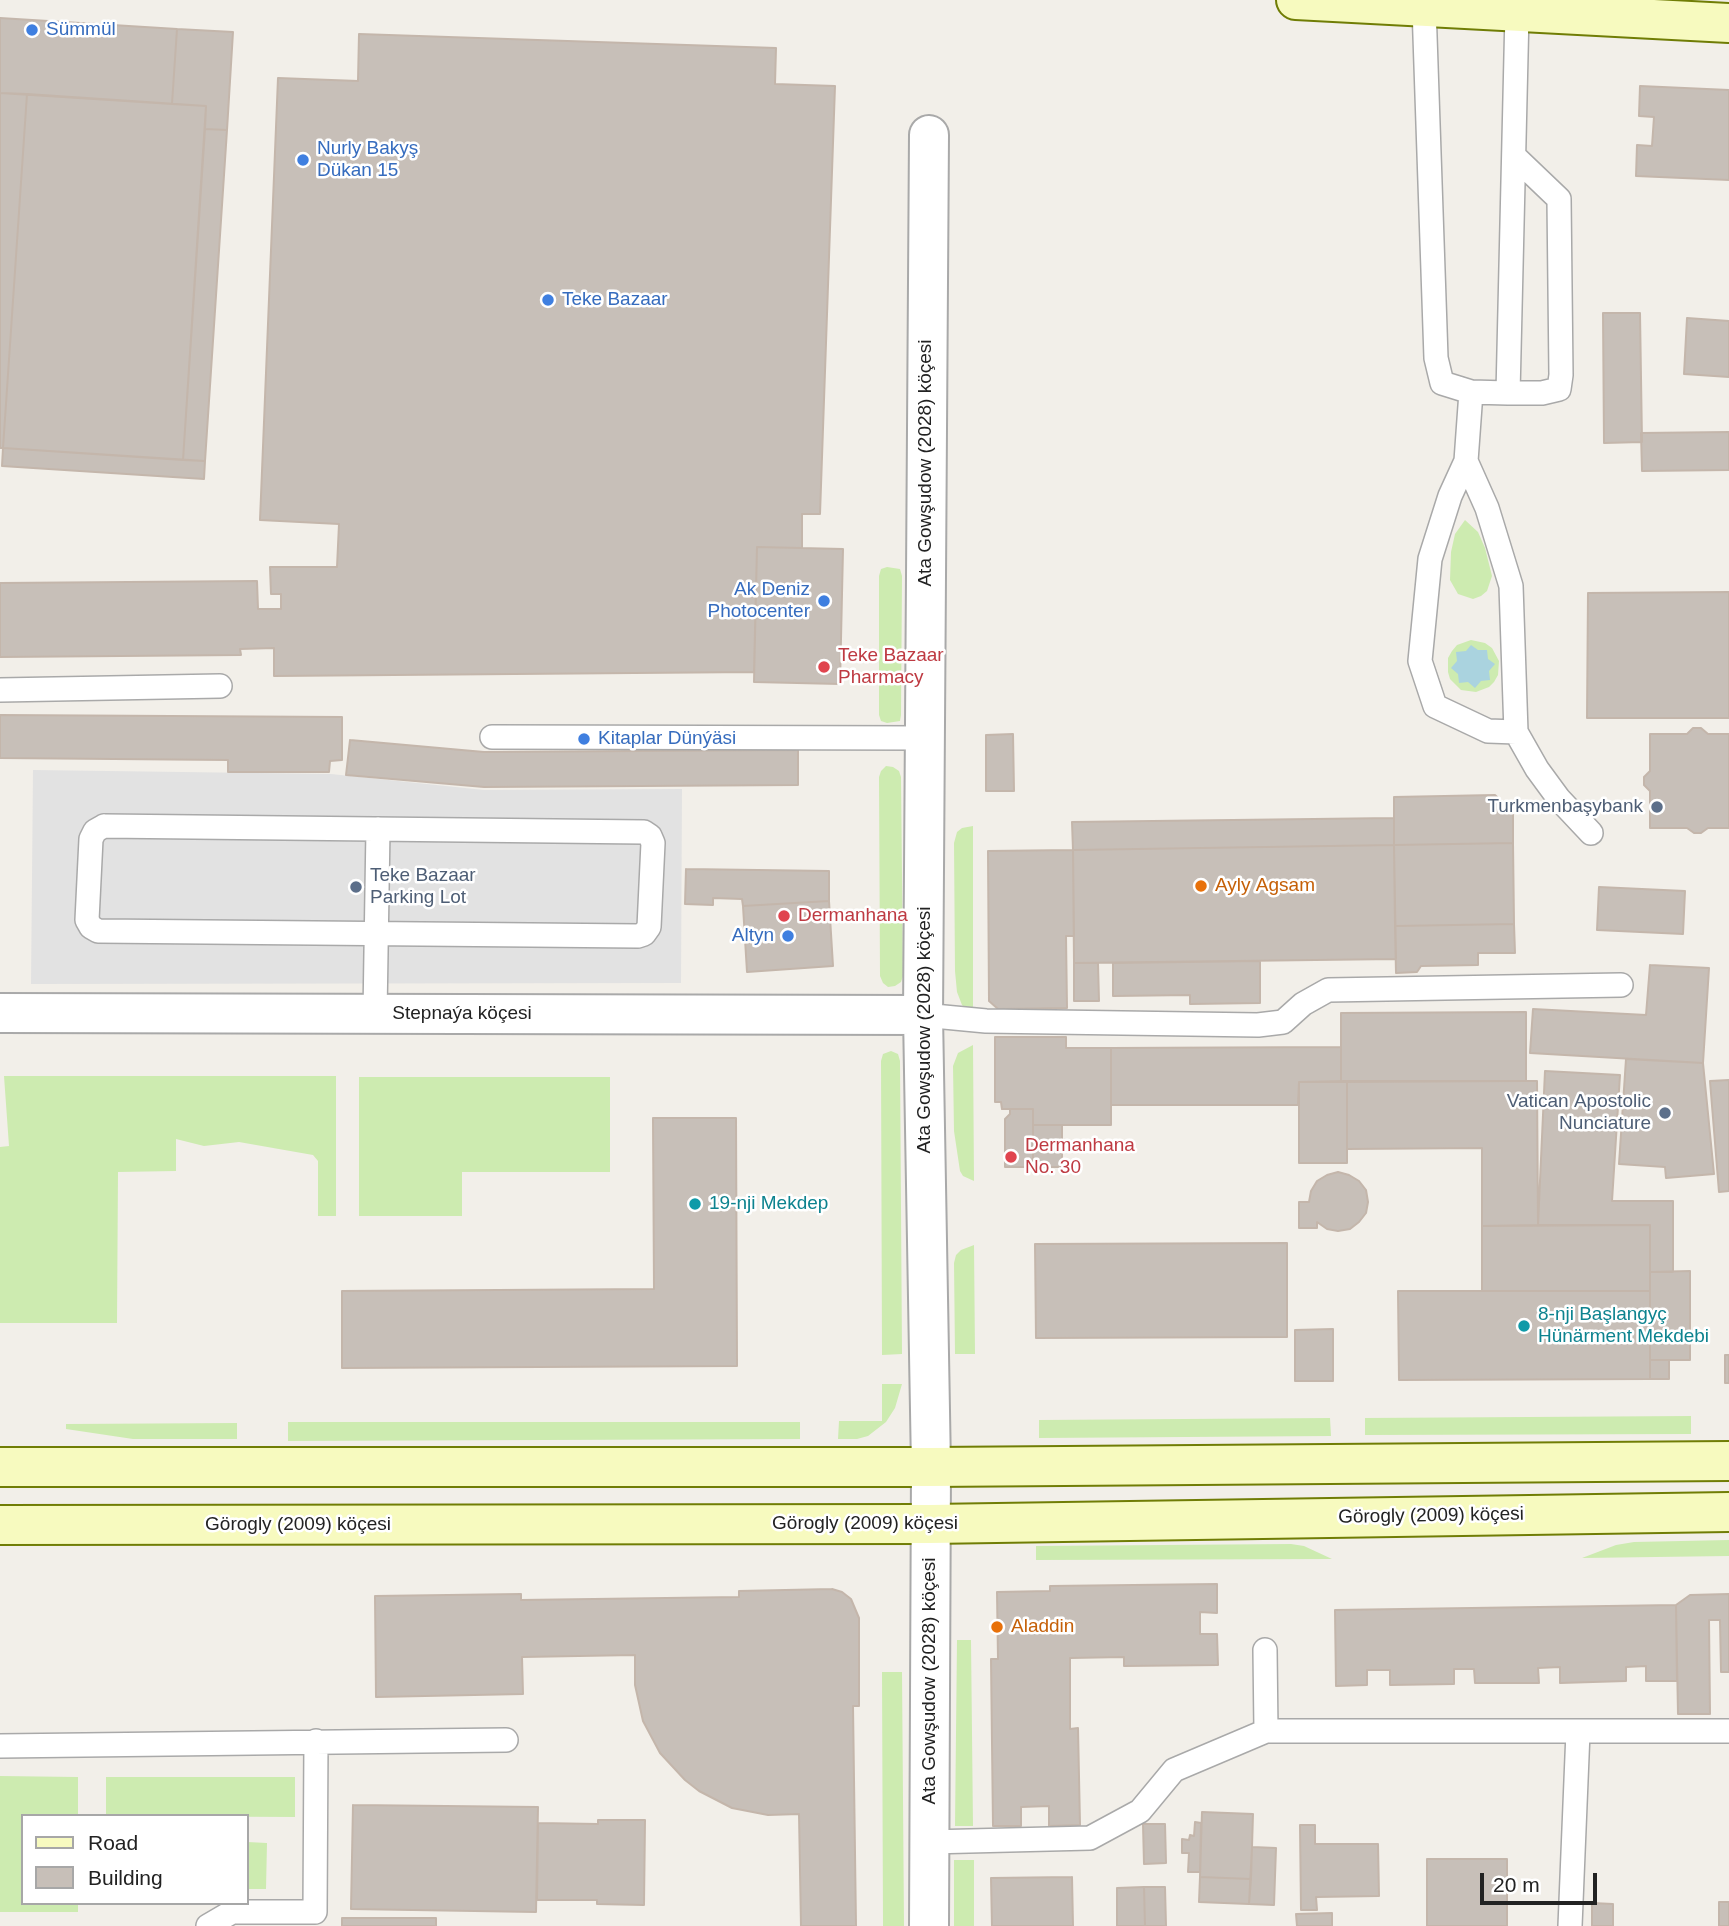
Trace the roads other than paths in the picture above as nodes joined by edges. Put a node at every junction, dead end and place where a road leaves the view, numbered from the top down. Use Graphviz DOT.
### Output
graph roads {
  1 [pos="1296,0"];
  2 [pos="1424,7"];
  3 [pos="1517,13"];
  4 [pos="1729,23"];
  5 [pos="929,135"];
  6 [pos="1514,156"];
  7 [pos="1471,392"];
  8 [pos="1508,393"];
  9 [pos="1466,461"];
  10 [pos="220,686"];
  11 [pos="0,690"];
  12 [pos="1516,732"];
  13 [pos="492,737"];
  14 [pos="923,738"];
  15 [pos="378,829"];
  16 [pos="1591,833"];
  17 [pos="376,934"];
  18 [pos="1621,985"];
  19 [pos="0,1013"];
  20 [pos="375,1014"];
  21 [pos="923,1015"];
  22 [pos="1729,1461"];
  23 [pos="0,1466"];
  24 [pos="931,1467"];
  25 [pos="1729,1511"];
  26 [pos="930,1524"];
  27 [pos="0,1525"];
  28 [pos="1265,1650"];
  29 [pos="1266,1731"];
  30 [pos="1729,1731"];
  31 [pos="1578,1732"];
  32 [pos="506,1740"];
  33 [pos="316,1741"];
  34 [pos="0,1746"];
  35 [pos="929,1842"];
  36 [pos="208,1926"];
  37 [pos="929,1926"];
  38 [pos="1570,1926"];
  1 -- 2 [label="main road"];
  2 -- 3 [label="main road"];
  2 -- 7 [label="lane"];
  3 -- 4 [label="main road"];
  3 -- 6 [label="lane"];
  5 -- 14 [label="street, Ata Gowşudow (2028) köçesi"];
  6 -- 8 [label="lane"];
  6 -- 8 [label="lane"];
  7 -- 8 [label="lane"];
  7 -- 9 [label="lane"];
  9 -- 12 [label="lane"];
  9 -- 12 [label="lane"];
  10 -- 11 [label="lane"];
  12 -- 16 [label="lane"];
  13 -- 14 [label="lane"];
  14 -- 21 [label="street, Ata Gowşudow (2028) köçesi"];
  15 -- 17 [label="lane"];
  15 -- 17 [label="lane"];
  15 -- 17 [label="lane"];
  17 -- 20 [label="lane"];
  18 -- 21 [label="lane"];
  19 -- 20 [label="street, Stepnaýa köçesi"];
  20 -- 21 [label="street, Stepnaýa köçesi"];
  21 -- 24 [label="street, Ata Gowşudow (2028) köçesi"];
  22 -- 24 [label="main road"];
  23 -- 24 [label="main road"];
  24 -- 26 [label="street, Ata Gowşudow (2028) köçesi"];
  25 -- 26 [label="main road, Görogly (2009) köçesi"];
  26 -- 27 [label="main road, Görogly (2009) köçesi"];
  26 -- 35 [label="street, Ata Gowşudow (2028) köçesi"];
  28 -- 29 [label="lane"];
  29 -- 31 [label="lane"];
  29 -- 35 [label="lane"];
  30 -- 31 [label="lane"];
  31 -- 38 [label="lane"];
  32 -- 33 [label="lane"];
  33 -- 34 [label="lane"];
  33 -- 36 [label="lane"];
  35 -- 37 [label="street, Ata Gowşudow (2028) köçesi"];
}
